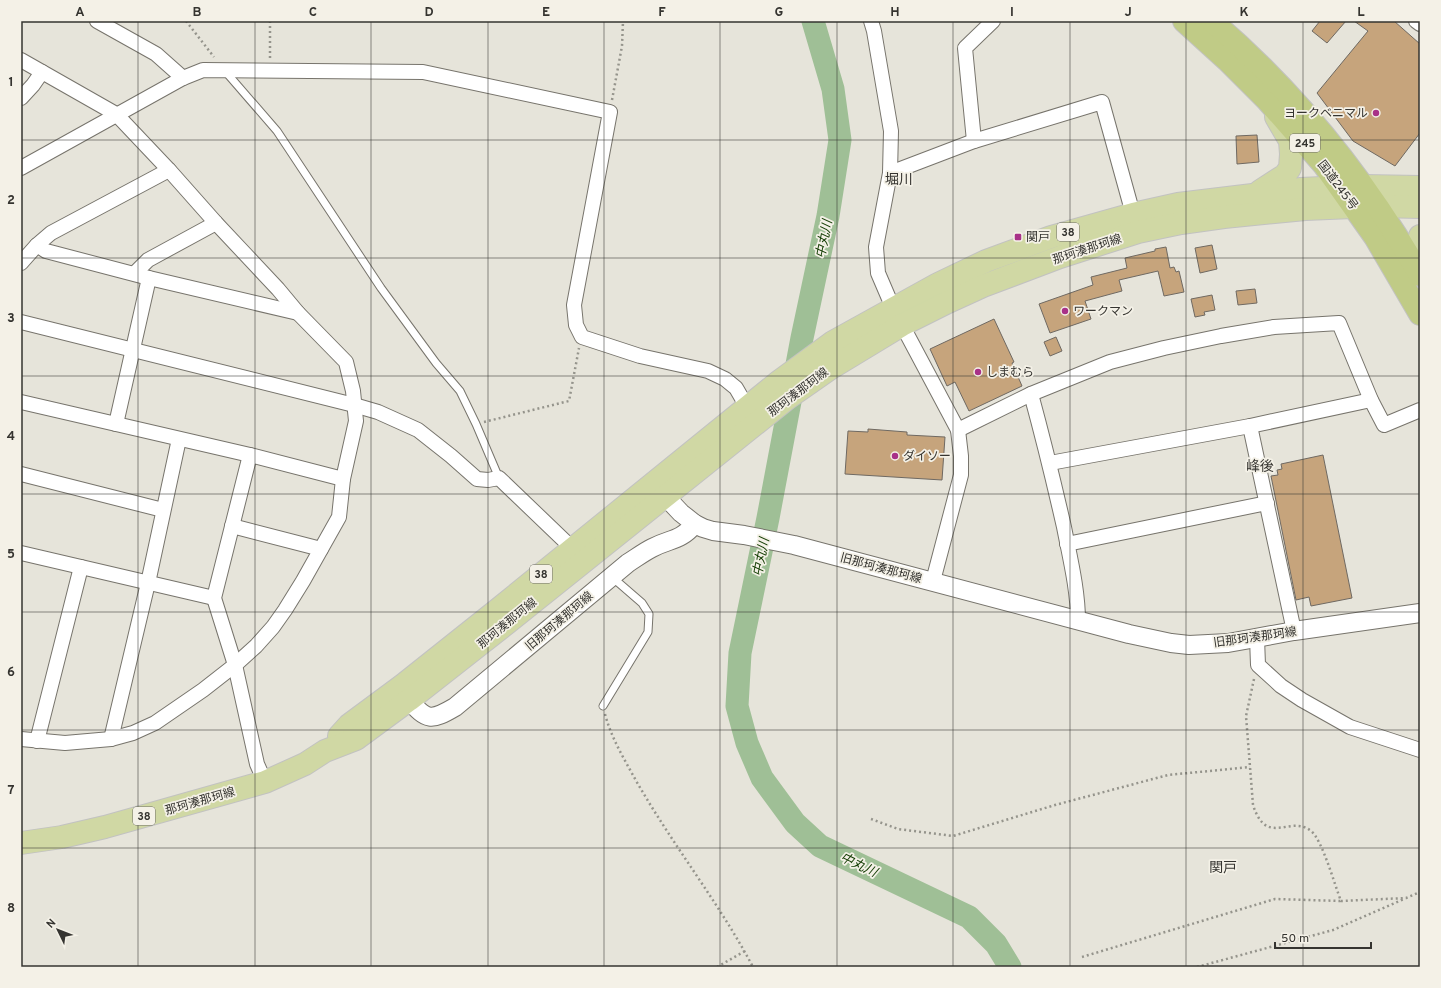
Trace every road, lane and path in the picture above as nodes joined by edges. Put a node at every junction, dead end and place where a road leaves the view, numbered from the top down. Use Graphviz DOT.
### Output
graph roads {
  1 [pos="97,21"];
  2 [pos="186,21"];
  3 [pos="270,21"];
  4 [pos="623,21"];
  5 [pos="871,21"];
  6 [pos="993,21"];
  7 [pos="1184,21"];
  8 [pos="1212,21"];
  9 [pos="1416,21"];
  10 [pos="1420,24"];
  11 [pos="21,60"];
  12 [pos="224,69"];
  13 [pos="271,70"];
  14 [pos="42,72"];
  15 [pos="184,78"];
  16 [pos="21,98"];
  17 [pos="1267,100"];
  18 [pos="610,112"];
  19 [pos="116,114"];
  20 [pos="974,141"];
  21 [pos="21,168"];
  22 [pos="169,170"];
  23 [pos="890,173"];
  24 [pos="1364,186"];
  25 [pos="1341,187"];
  26 [pos="1420,187"];
  27 [pos="1256,194"];
  28 [pos="1354,206"];
  29 [pos="1377,206"];
  30 [pos="1420,207"];
  31 [pos="1133,214"];
  32 [pos="216,223"];
  33 [pos="1420,236"];
  34 [pos="37,245"];
  35 [pos="21,264"];
  36 [pos="134,273"];
  37 [pos="1420,274"];
  38 [pos="149,278"];
  39 [pos="298,313"];
  40 [pos="1420,314"];
  41 [pos="897,317"];
  42 [pos="21,322"];
  43 [pos="582,337"];
  44 [pos="132,350"];
  45 [pos="1031,394"];
  46 [pos="1371,400"];
  47 [pos="21,402"];
  48 [pos="752,403"];
  49 [pos="354,405"];
  50 [pos="1420,410"];
  51 [pos="116,424"];
  52 [pos="476,424"];
  53 [pos="1250,426"];
  54 [pos="958,430"];
  55 [pos="179,439"];
  56 [pos="250,455"];
  57 [pos="1050,463"];
  58 [pos="21,474"];
  59 [pos="499,478"];
  60 [pos="343,479"];
  61 [pos="664,496"];
  62 [pos="1267,503"];
  63 [pos="164,510"];
  64 [pos="695,524"];
  65 [pos="232,526"];
  66 [pos="1067,544"];
  67 [pos="572,548"];
  68 [pos="321,550"];
  69 [pos="21,553"];
  70 [pos="81,567"];
  71 [pos="612,577"];
  72 [pos="933,581"];
  73 [pos="148,583"];
  74 [pos="214,598"];
  75 [pos="1420,613"];
  76 [pos="1078,621"];
  77 [pos="1294,631"];
  78 [pos="1257,638"];
  79 [pos="1258,664"];
  80 [pos="235,665"];
  81 [pos="410,700"];
  82 [pos="603,706"];
  83 [pos="21,739"];
  84 [pos="111,739"];
  85 [pos="38,741"];
  86 [pos="1420,750"];
  87 [pos="325,751"];
  88 [pos="1250,767"];
  89 [pos="265,782"];
  90 [pos="871,818"];
  91 [pos="21,843"];
  92 [pos="1420,892"];
  93 [pos="1406,898"];
  94 [pos="1341,901"];
  95 [pos="745,952"];
  96 [pos="1082,957"];
  97 [pos="717,967"];
  98 [pos="754,967"];
  99 [pos="1197,967"];
  1 -- 15 [label="street"];
  2 -- 12 [label="path"];
  3 -- 13 [label="path"];
  4 -- 18 [label="path"];
  5 -- 23 [label="street"];
  6 -- 20 [label="street"];
  7 -- 17 [label="highway, 国道245号 / 245"];
  8 -- 24 [label="highway, 国道245号 / 245"];
  9 -- 10 [label="street"];
  11 -- 14 [label="street"];
  12 -- 13 [label="street"];
  12 -- 15 [label="street"];
  12 -- 52 [label="lane"];
  13 -- 18 [label="street"];
  14 -- 16 [label="street"];
  14 -- 19 [label="street"];
  15 -- 19 [label="street"];
  17 -- 25 [label="highway, 国道245号 / 245"];
  17 -- 27 [label="main road"];
  18 -- 43 [label="street"];
  19 -- 21 [label="street"];
  19 -- 22 [label="street"];
  20 -- 23 [label="street"];
  20 -- 31 [label="street"];
  22 -- 32 [label="street"];
  22 -- 34 [label="street"];
  23 -- 41 [label="street"];
  24 -- 25 [label="main road, 那珂湊那珂線"];
  24 -- 26 [label="main road, 那珂湊那珂線"];
  24 -- 29 [label="highway, 国道245号 / 245"];
  25 -- 27 [label="main road, 那珂湊那珂線 / 38"];
  25 -- 28 [label="highway, 国道245号 / 245"];
  27 -- 31 [label="main road, 那珂湊那珂線 / 38"];
  28 -- 29 [label="main road, 那珂湊那珂線"];
  28 -- 40 [label="highway, 国道245号 / 245"];
  28 -- 41 [label="main road, 那珂湊那珂線 / 38"];
  29 -- 30 [label="main road, 那珂湊那珂線"];
  29 -- 37 [label="highway, 国道245号 / 245"];
  31 -- 41 [label="main road, 那珂湊那珂線 / 38"];
  32 -- 36 [label="street"];
  32 -- 39 [label="street"];
  33 -- 37 [label="main road"];
  34 -- 35 [label="street"];
  34 -- 36 [label="street"];
  36 -- 38 [label="street"];
  38 -- 39 [label="street"];
  38 -- 44 [label="street"];
  39 -- 49 [label="street"];
  41 -- 48 [label="main road, 那珂湊那珂線 / 38"];
  41 -- 54 [label="street"];
  41 -- 61 [label="main road, 那珂湊那珂線 / 38"];
  42 -- 44 [label="street"];
  43 -- 48 [label="street"];
  43 -- 52 [label="path"];
  44 -- 49 [label="street"];
  44 -- 51 [label="street"];
  45 -- 46 [label="street"];
  45 -- 54 [label="street"];
  45 -- 57 [label="street"];
  46 -- 50 [label="street"];
  46 -- 53 [label="street"];
  47 -- 51 [label="street"];
  48 -- 67 [label="main road, 那珂湊那珂線 / 38"];
  49 -- 59 [label="street"];
  49 -- 60 [label="street"];
  51 -- 55 [label="street"];
  52 -- 59 [label="lane"];
  53 -- 57 [label="street"];
  53 -- 62 [label="street"];
  54 -- 72 [label="street"];
  55 -- 56 [label="street"];
  55 -- 63 [label="street"];
  56 -- 60 [label="street"];
  56 -- 65 [label="street"];
  57 -- 66 [label="street"];
  58 -- 63 [label="street"];
  59 -- 67 [label="street"];
  60 -- 68 [label="street"];
  61 -- 64 [label="street"];
  61 -- 81 [label="main road, 那珂湊那珂線 / 38"];
  62 -- 66 [label="street"];
  62 -- 77 [label="street"];
  63 -- 73 [label="street"];
  64 -- 71 [label="street, 旧那珂湊那珂線"];
  64 -- 72 [label="street, 旧那珂湊那珂線"];
  65 -- 68 [label="street"];
  65 -- 74 [label="street"];
  66 -- 76 [label="street"];
  67 -- 87 [label="main road, 那珂湊那珂線 / 38"];
  68 -- 80 [label="street"];
  69 -- 70 [label="street"];
  70 -- 73 [label="street"];
  70 -- 85 [label="street"];
  71 -- 81 [label="street, 旧那珂湊那珂線"];
  71 -- 82 [label="lane"];
  72 -- 76 [label="street, 旧那珂湊那珂線"];
  73 -- 74 [label="street"];
  73 -- 84 [label="street"];
  74 -- 80 [label="street"];
  75 -- 77 [label="street, 旧那珂湊那珂線"];
  76 -- 78 [label="street, 旧那珂湊那珂線"];
  77 -- 78 [label="street, 旧那珂湊那珂線"];
  78 -- 79 [label="street"];
  79 -- 86 [label="street"];
  79 -- 88 [label="path"];
  80 -- 84 [label="street"];
  80 -- 89 [label="street"];
  81 -- 87 [label="main road, 那珂湊那珂線 / 38"];
  82 -- 95 [label="path"];
  83 -- 85 [label="street"];
  84 -- 85 [label="street"];
  87 -- 89 [label="main road, 那珂湊那珂線 / 38"];
  88 -- 90 [label="path"];
  88 -- 94 [label="path"];
  89 -- 91 [label="main road, 那珂湊那珂線 / 38"];
  92 -- 93 [label="path"];
  93 -- 94 [label="path"];
  93 -- 99 [label="path"];
  94 -- 96 [label="path"];
  95 -- 97 [label="path"];
  95 -- 98 [label="path"];
}
